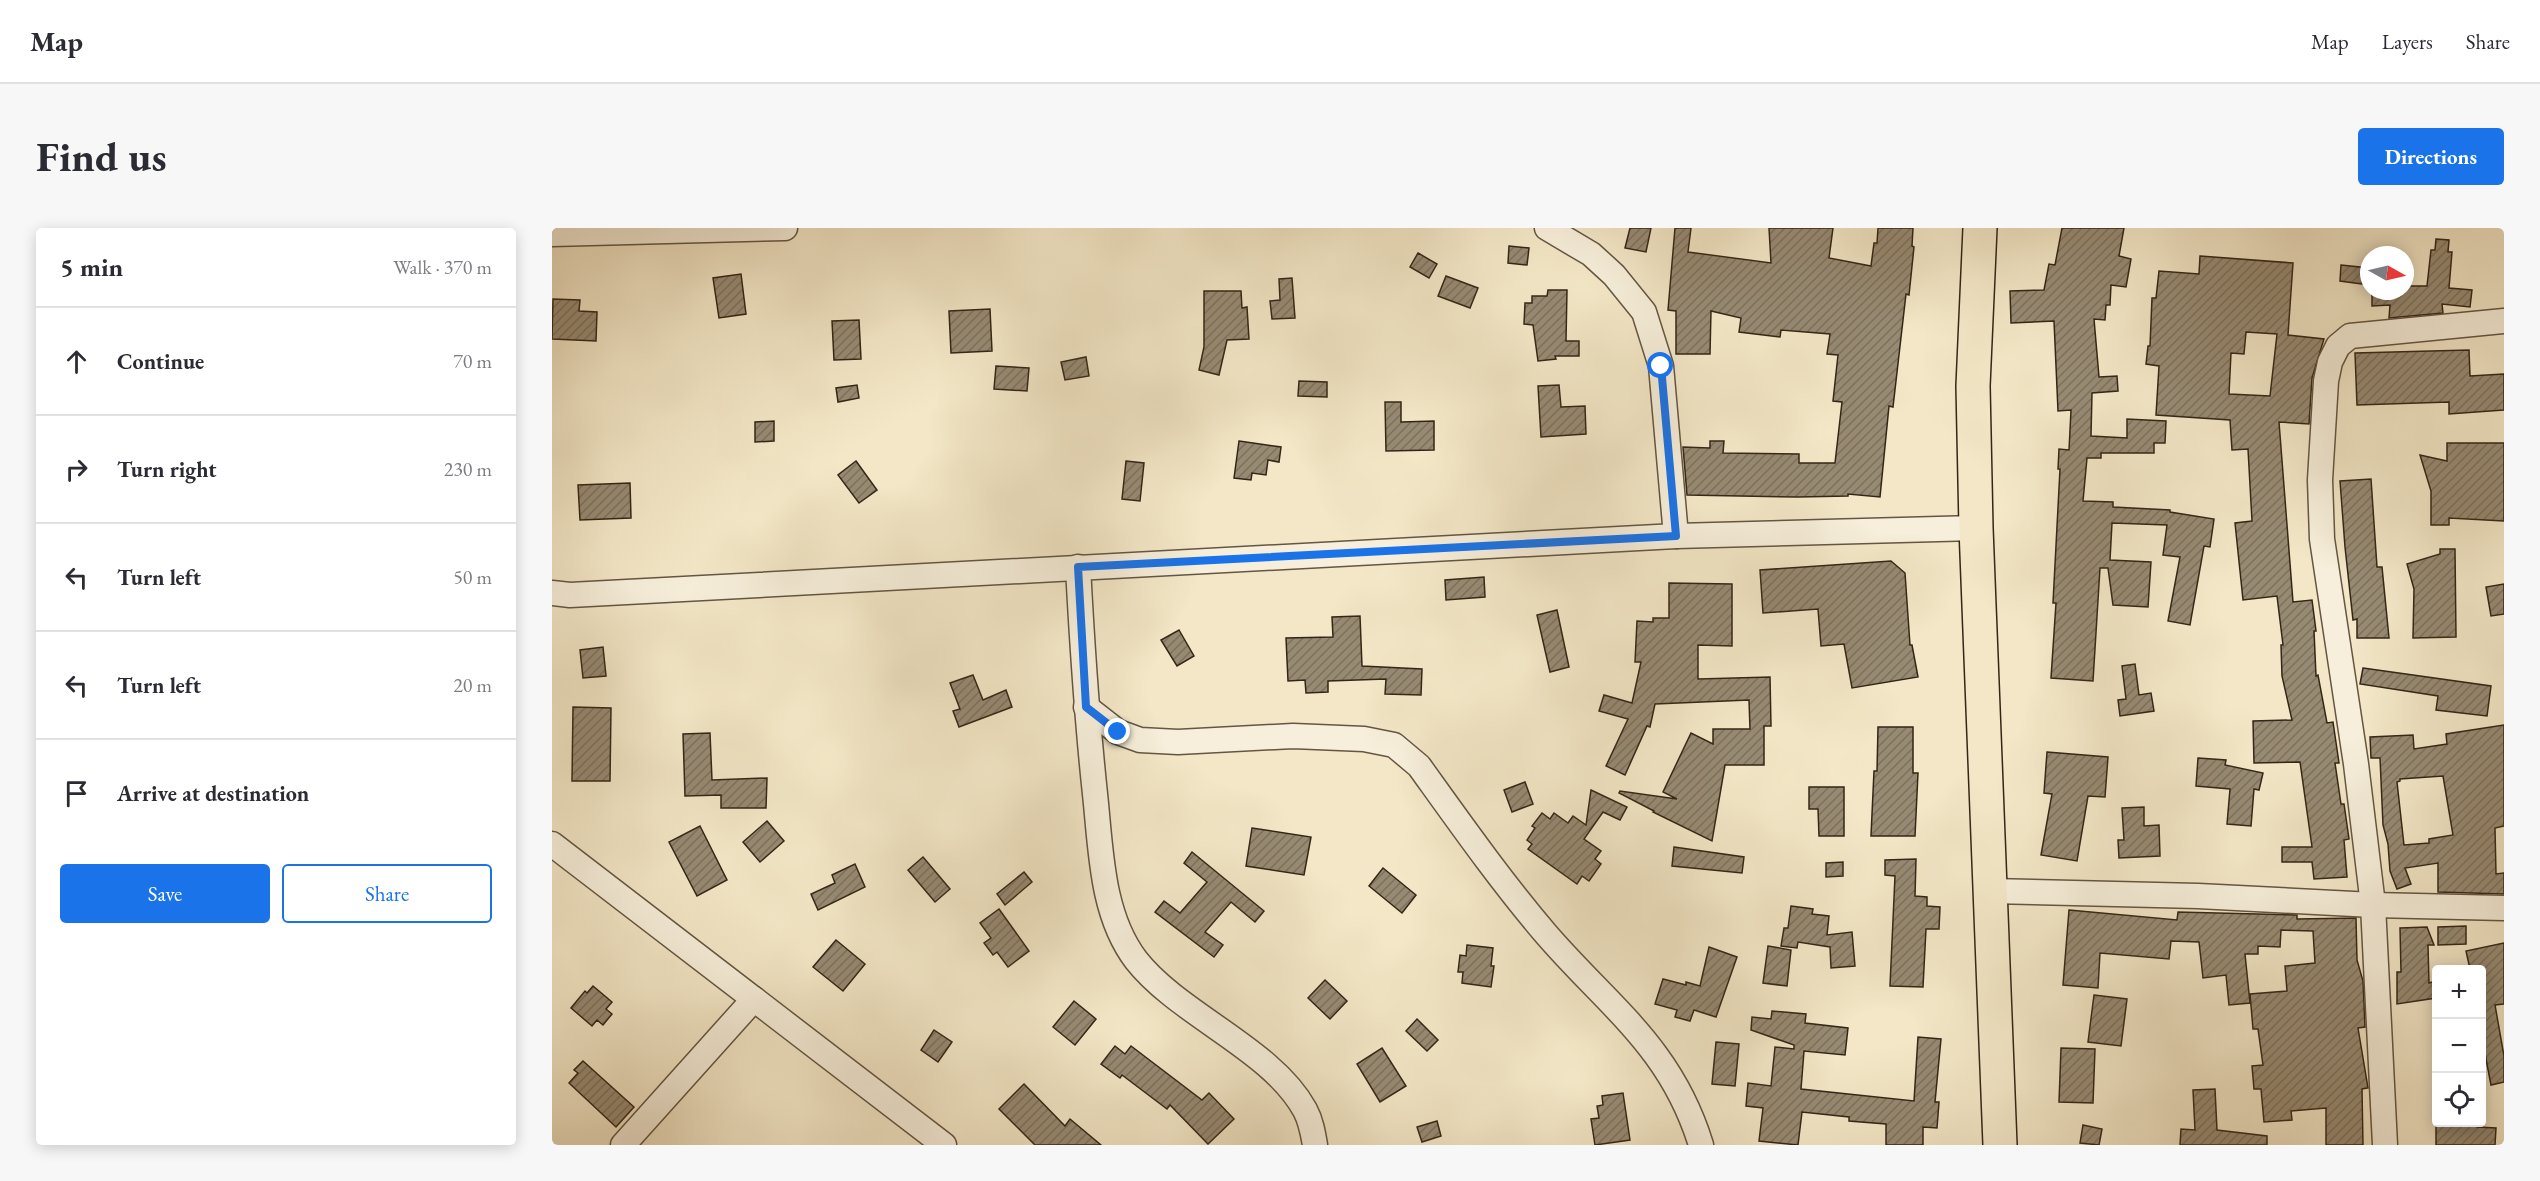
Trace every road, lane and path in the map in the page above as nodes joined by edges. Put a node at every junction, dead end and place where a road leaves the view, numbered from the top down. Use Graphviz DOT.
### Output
graph roads {
  1 [pos="784,228"];
  2 [pos="1547,228"];
  3 [pos="1980,228"];
  4 [pos="552,234"];
  5 [pos="2504,321"];
  6 [pos="1976,528"];
  7 [pos="1676,536"];
  8 [pos="1078,567"];
  9 [pos="552,593"];
  10 [pos="1086,707"];
  11 [pos="555,851"];
  12 [pos="1990,891"];
  13 [pos="2373,905"];
  14 [pos="2504,908"];
  15 [pos="754,999"];
  16 [pos="623,1145"];
  17 [pos="944,1145"];
  18 [pos="1315,1145"];
  19 [pos="1701,1145"];
  20 [pos="2000,1145"];
  21 [pos="2385,1145"];
  1 -- 4 [label="street"];
  2 -- 7 [label="street"];
  3 -- 6 [label="highway"];
  5 -- 13 [label="street"];
  6 -- 7 [label="street"];
  6 -- 12 [label="highway"];
  7 -- 8 [label="street"];
  8 -- 9 [label="street"];
  8 -- 10 [label="street"];
  10 -- 18 [label="street"];
  10 -- 19 [label="street"];
  11 -- 15 [label="street"];
  12 -- 13 [label="street"];
  12 -- 20 [label="highway"];
  13 -- 14 [label="street"];
  13 -- 21 [label="street"];
  15 -- 16 [label="street"];
  15 -- 17 [label="street"];
}
